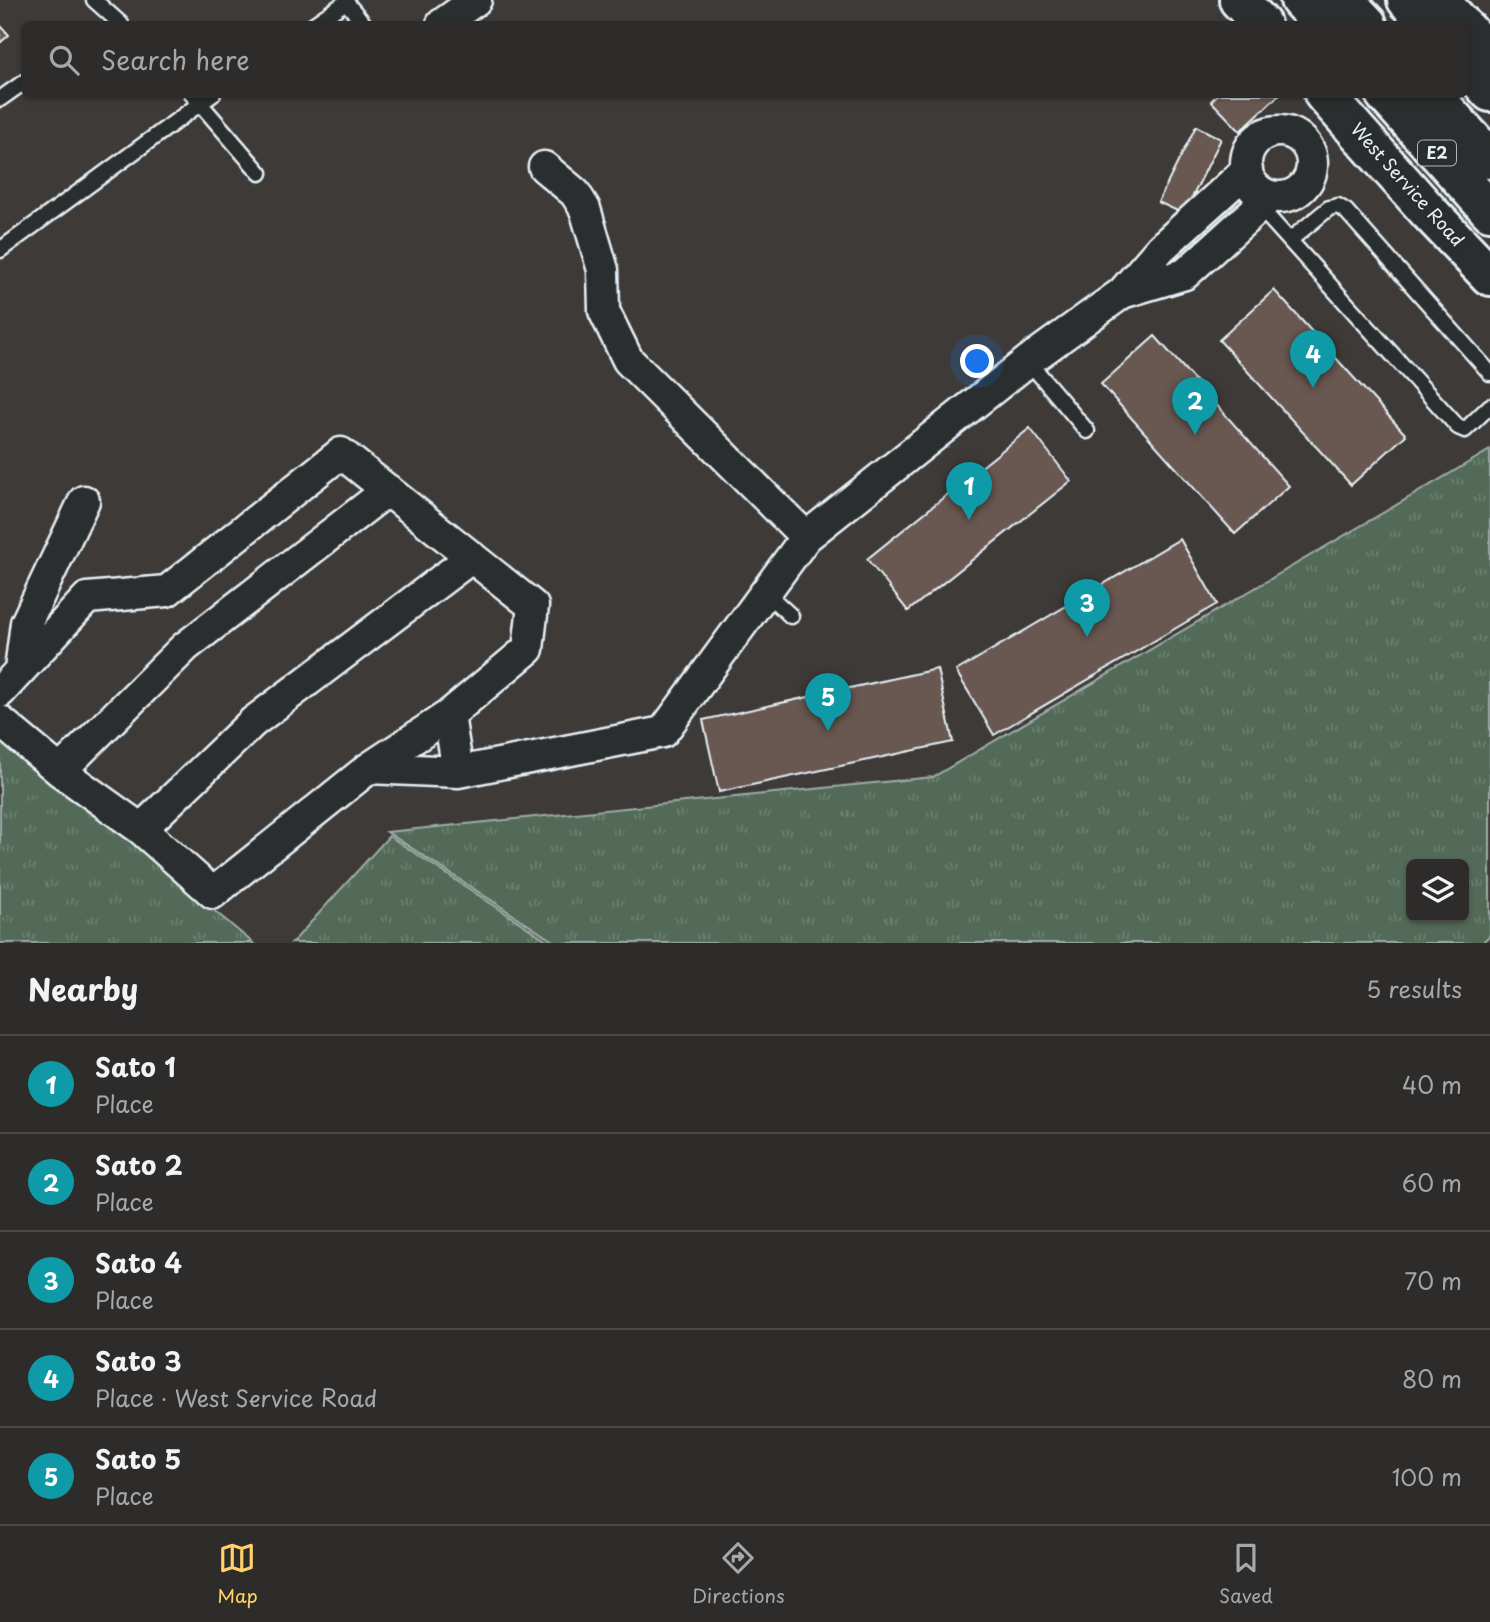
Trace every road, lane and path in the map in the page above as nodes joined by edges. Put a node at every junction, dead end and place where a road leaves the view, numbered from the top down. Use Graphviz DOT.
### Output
graph roads {
  1 [pos="94,0"];
  2 [pos="476,0"];
  3 [pos="1239,0"];
  4 [pos="1300,0"];
  5 [pos="1344,0"];
  6 [pos="1374,0"];
  7 [pos="1406,0"];
  8 [pos="1439,0"];
  9 [pos="1472,0"];
  10 [pos="1490,19"];
  11 [pos="114,21"];
  12 [pos="318,21"];
  13 [pos="362,21"];
  14 [pos="446,21"];
  15 [pos="1258,21"];
  16 [pos="1319,21"];
  17 [pos="1364,21"];
  18 [pos="1393,21"];
  19 [pos="1426,21"];
  20 [pos="1458,21"];
  21 [pos="1469,33"];
  22 [pos="1490,56"];
  23 [pos="1469,69"];
  24 [pos="21,84"];
  25 [pos="1490,92"];
  26 [pos="201,98"];
  27 [pos="203,98"];
  28 [pos="1389,98"];
  29 [pos="1435,98"];
  30 [pos="1464,98"];
  31 [pos="0,99"];
  32 [pos="1331,102"];
  33 [pos="1490,127"];
  34 [pos="1303,141"];
  35 [pos="1490,159"];
  36 [pos="544,167"];
  37 [pos="260,173"];
  38 [pos="1241,175"];
  39 [pos="1266,202"];
  40 [pos="1490,211"];
  41 [pos="1290,240"];
  42 [pos="0,250"];
  43 [pos="1490,276"];
  44 [pos="1122,293"];
  45 [pos="1028,361"];
  46 [pos="1490,373"];
  47 [pos="1490,406"];
  48 [pos="1087,431"];
  49 [pos="388,490"];
  50 [pos="84,501"];
  51 [pos="806,537"];
  52 [pos="472,557"];
  53 [pos="52,569"];
  54 [pos="765,592"];
  55 [pos="87,598"];
  56 [pos="791,615"];
  57 [pos="20,670"];
  58 [pos="0,692"];
  59 [pos="449,715"];
  60 [pos="0,721"];
  61 [pos="369,768"];
  62 [pos="60,771"];
  63 [pos="458,772"];
  64 [pos="141,830"];
  1 -- 11 [label="lane"];
  2 -- 14 [label="street"];
  3 -- 15 [label="main road"];
  4 -- 16 [label="main road"];
  5 -- 17 [label="main road"];
  6 -- 18 [label="main road"];
  7 -- 19 [label="main road"];
  8 -- 20 [label="main road"];
  9 -- 10 [label="main road"];
  12 -- 13 [label="lane"];
  21 -- 22 [label="main road"];
  23 -- 25 [label="main road"];
  24 -- 31 [label="lane"];
  26 -- 42 [label="lane"];
  27 -- 37 [label="lane"];
  28 -- 40 [label="main road, E2"];
  29 -- 35 [label="main road, E2"];
  30 -- 33 [label="main road"];
  32 -- 34 [label="street"];
  32 -- 43 [label="main road, West Service Road"];
  34 -- 38 [label="street"];
  34 -- 39 [label="street"];
  36 -- 51 [label="street"];
  38 -- 39 [label="street"];
  38 -- 44 [label="street"];
  39 -- 41 [label="lane"];
  39 -- 44 [label="street"];
  41 -- 46 [label="lane"];
  41 -- 47 [label="lane"];
  44 -- 45 [label="street"];
  45 -- 48 [label="lane"];
  45 -- 51 [label="street"];
  49 -- 52 [label="street"];
  49 -- 55 [label="street"];
  49 -- 62 [label="street"];
  50 -- 53 [label="street"];
  51 -- 54 [label="street"];
  52 -- 59 [label="street"];
  52 -- 64 [label="street"];
  53 -- 55 [label="street"];
  53 -- 57 [label="street"];
  54 -- 56 [label="lane"];
  54 -- 63 [label="street"];
  55 -- 57 [label="street"];
  57 -- 58 [label="street"];
  59 -- 61 [label="street"];
  59 -- 63 [label="street"];
  60 -- 62 [label="street"];
  61 -- 63 [label="street"];
  61 -- 64 [label="street"];
  62 -- 64 [label="street"];
}
